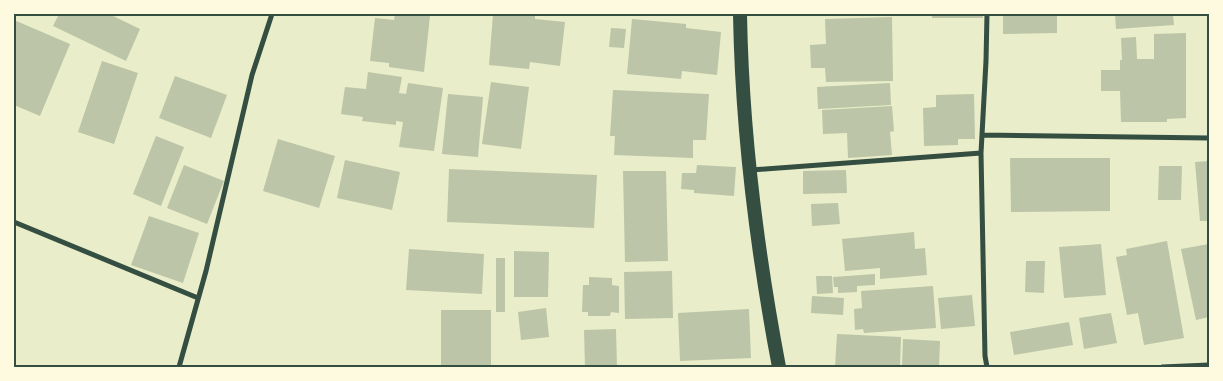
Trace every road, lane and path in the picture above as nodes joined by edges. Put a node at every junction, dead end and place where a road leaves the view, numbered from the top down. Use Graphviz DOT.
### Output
graph roads {
  1 [pos="272,14"];
  2 [pos="740,14"];
  3 [pos="987,14"];
  4 [pos="982,135"];
  5 [pos="1209,138"];
  6 [pos="980,153"];
  7 [pos="750,170"];
  8 [pos="14,222"];
  9 [pos="198,298"];
  10 [pos="1209,365"];
  11 [pos="179,367"];
  12 [pos="779,367"];
  13 [pos="987,367"];
  14 [pos="1162,367"];
  1 -- 9 [label="street"];
  2 -- 7 [label="highway"];
  3 -- 4 [label="street"];
  4 -- 5 [label="street"];
  4 -- 6 [label="street"];
  6 -- 7 [label="street"];
  6 -- 13 [label="street"];
  7 -- 12 [label="highway"];
  8 -- 9 [label="street"];
  9 -- 11 [label="street"];
  10 -- 14 [label="street"];
}
